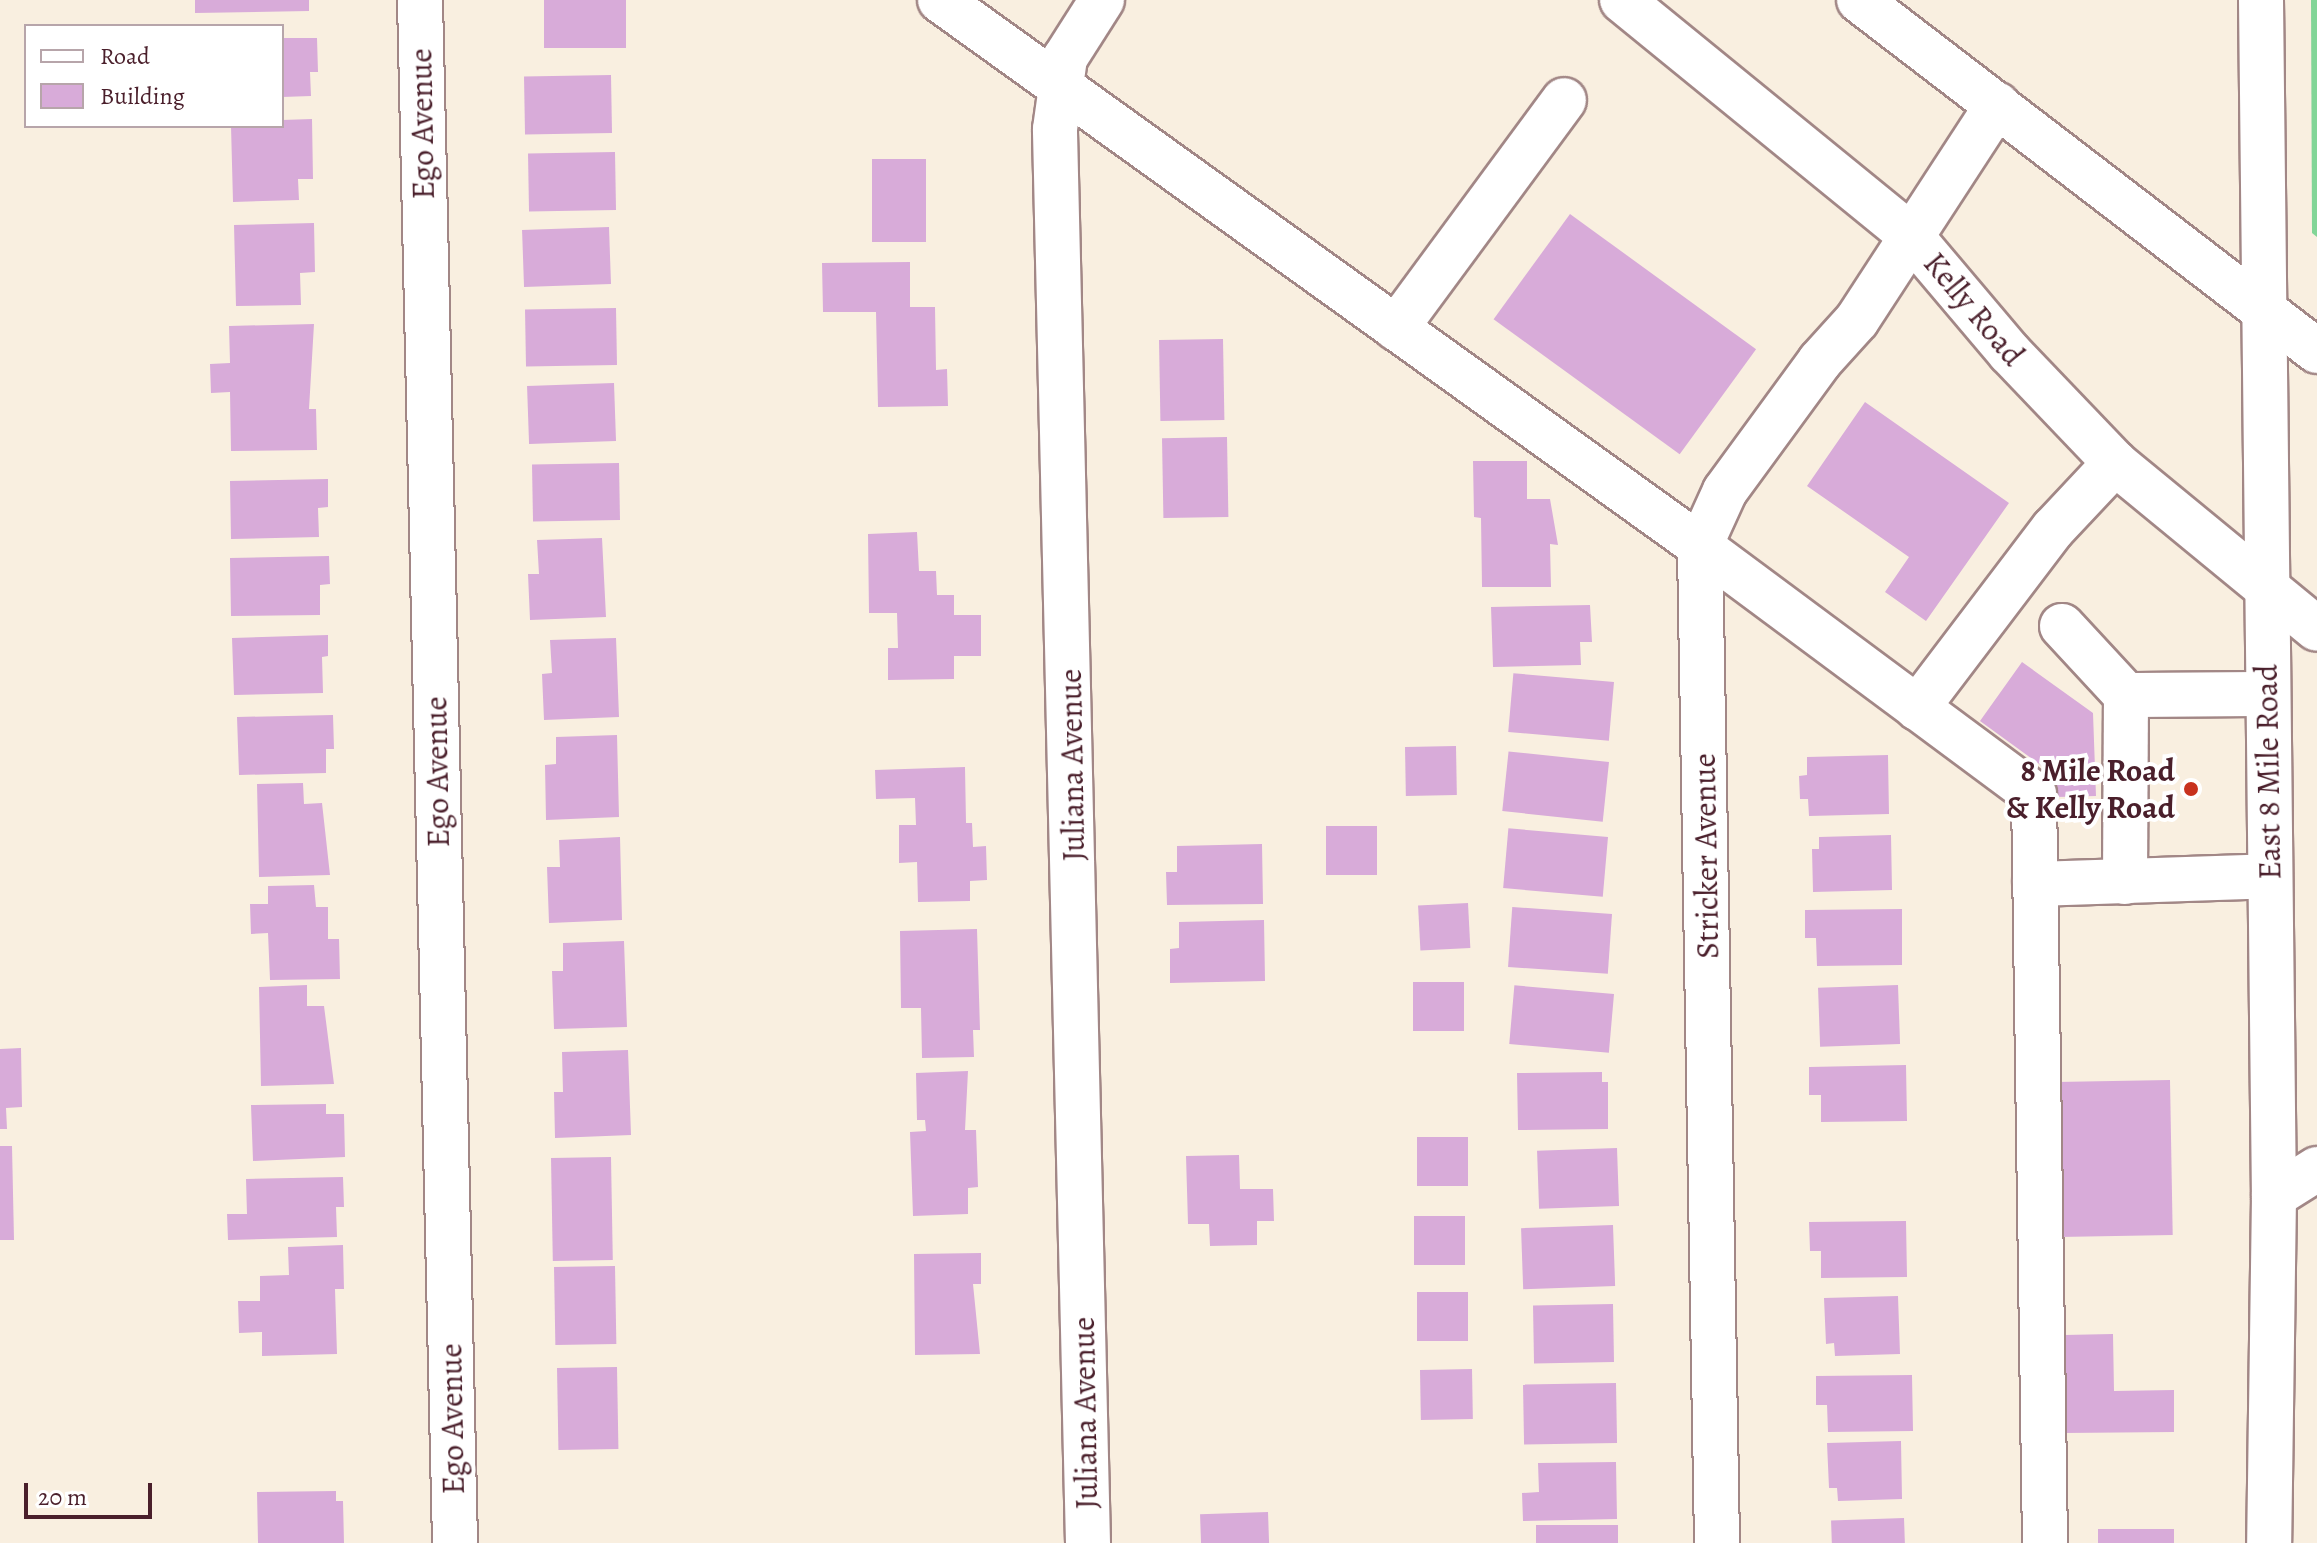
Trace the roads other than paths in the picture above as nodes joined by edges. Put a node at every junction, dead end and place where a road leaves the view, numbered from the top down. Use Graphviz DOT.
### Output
graph roads {
  1 [pos="420,0"];
  2 [pos="940,0"];
  3 [pos="1102,0"];
  4 [pos="1622,0"];
  5 [pos="1859,0"];
  6 [pos="2261,0"];
  7 [pos="1057,85"];
  8 [pos="1564,100"];
  9 [pos="1997,105"];
  10 [pos="1911,236"];
  11 [pos="2264,312"];
  12 [pos="1396,328"];
  13 [pos="2317,351"];
  14 [pos="2115,463"];
  15 [pos="1700,546"];
  16 [pos="2267,590"];
  17 [pos="2062,626"];
  18 [pos="2317,629"];
  19 [pos="2266,694"];
  20 [pos="2126,695"];
  21 [pos="1917,708"];
  22 [pos="2270,876"];
  23 [pos="2125,882"];
  24 [pos="2035,884"];
  25 [pos="2317,1169"];
  26 [pos="2274,1196"];
  27 [pos="455,1543"];
  28 [pos="1088,1543"];
  29 [pos="1717,1543"];
  30 [pos="2045,1543"];
  31 [pos="2269,1543"];
  1 -- 27 [label="main road, Ego Avenue"];
  2 -- 7 [label="main road"];
  3 -- 7 [label="main road, Juliana Avenue"];
  4 -- 10 [label="main road, Kelly Road"];
  5 -- 9 [label="main road"];
  6 -- 11 [label="main road, East 8 Mile Road"];
  7 -- 12 [label="main road"];
  7 -- 28 [label="main road, Juliana Avenue"];
  8 -- 12 [label="main road"];
  9 -- 10 [label="main road, Stricker Avenue"];
  9 -- 11 [label="main road"];
  10 -- 14 [label="main road, Kelly Road"];
  10 -- 15 [label="main road, Stricker Avenue"];
  11 -- 13 [label="main road"];
  11 -- 16 [label="main road, East 8 Mile Road"];
  12 -- 15 [label="main road"];
  14 -- 16 [label="main road, Kelly Road"];
  14 -- 21 [label="main road"];
  15 -- 21 [label="main road"];
  15 -- 29 [label="main road, Stricker Avenue"];
  16 -- 18 [label="main road, Kelly Road"];
  16 -- 19 [label="main road, East 8 Mile Road"];
  17 -- 20 [label="main road"];
  19 -- 20 [label="main road"];
  19 -- 22 [label="main road, East 8 Mile Road"];
  20 -- 23 [label="main road"];
  21 -- 24 [label="main road"];
  22 -- 23 [label="main road"];
  22 -- 26 [label="main road, East 8 Mile Road"];
  23 -- 24 [label="main road"];
  24 -- 30 [label="main road"];
  25 -- 26 [label="main road"];
  26 -- 31 [label="main road, East 8 Mile Road"];
}
